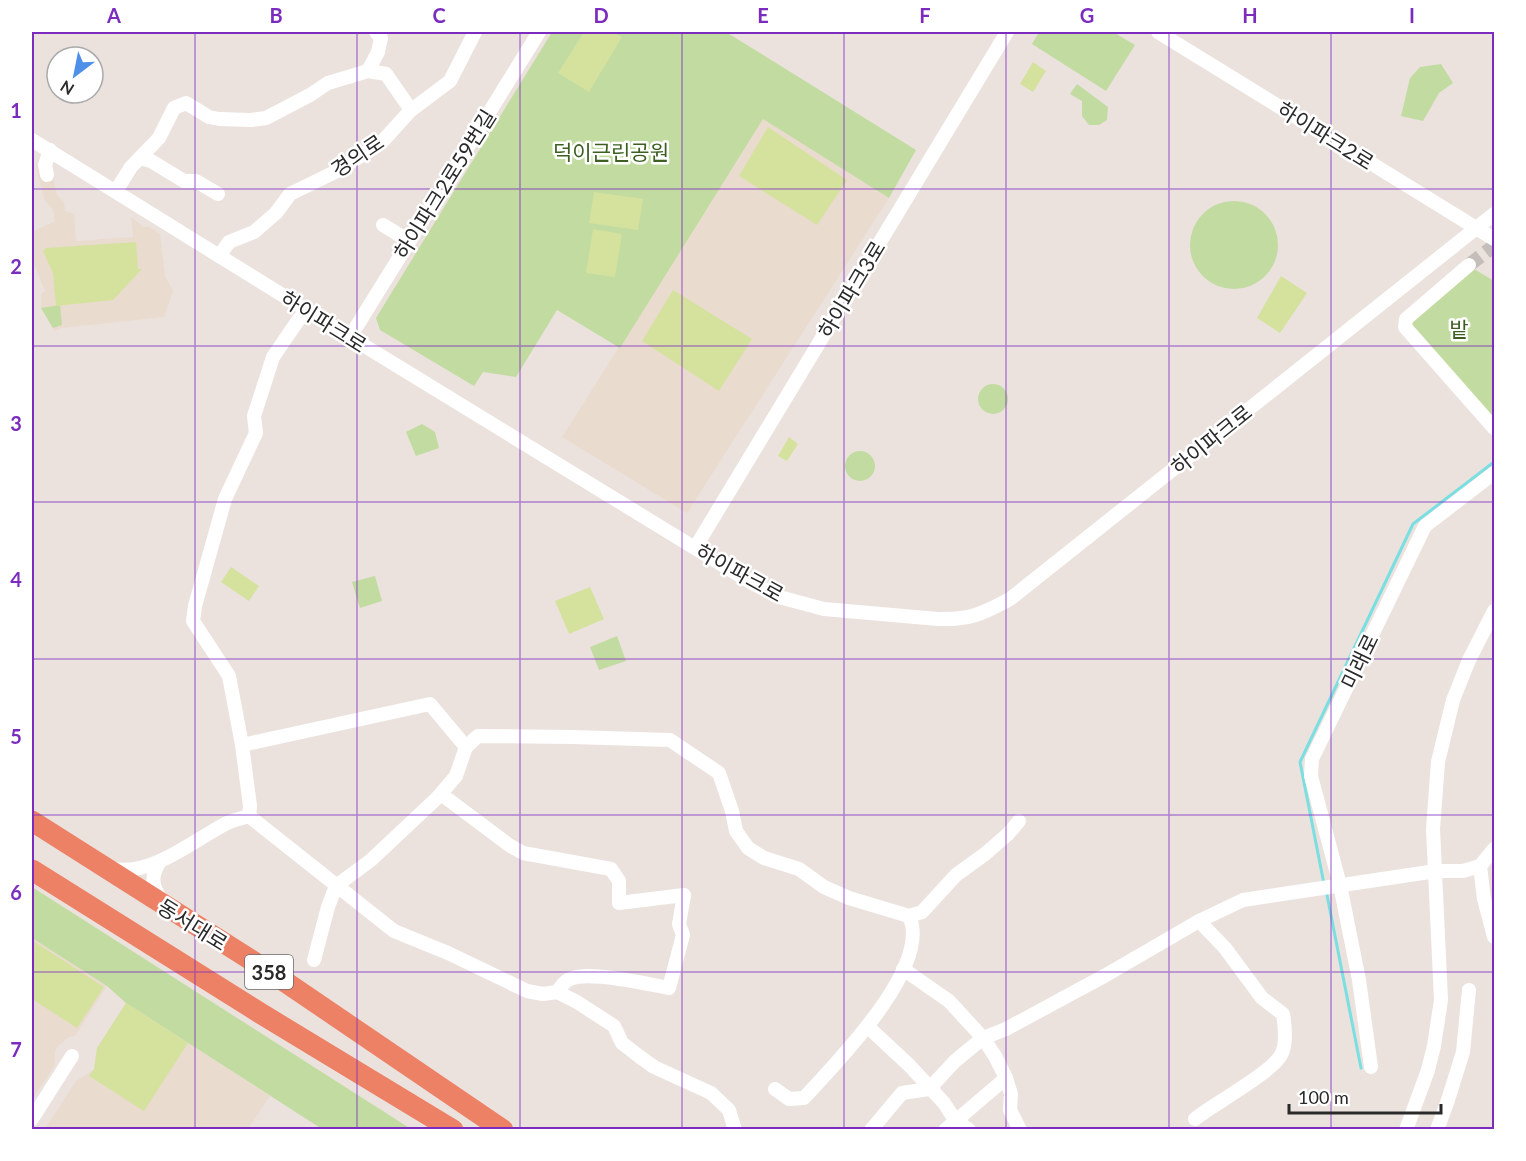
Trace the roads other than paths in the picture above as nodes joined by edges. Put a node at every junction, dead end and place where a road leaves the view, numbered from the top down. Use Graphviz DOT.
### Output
graph roads {
  1 [pos="376,32"];
  2 [pos="475,32"];
  3 [pos="1007,32"];
  4 [pos="1158,32"];
  5 [pos="536,34"];
  6 [pos="368,71"];
  7 [pos="411,110"];
  8 [pos="32,140"];
  9 [pos="50,150"];
  10 [pos="140,158"];
  11 [pos="46,175"];
  12 [pos="116,191"];
  13 [pos="218,195"];
  14 [pos="1494,214"];
  15 [pos="383,225"];
  16 [pos="1476,227"];
  17 [pos="1494,239"];
  18 [pos="409,241"];
  19 [pos="219,256"];
  20 [pos="1469,266"];
  21 [pos="308,311"];
  22 [pos="350,338"];
  23 [pos="1494,428"];
  24 [pos="1494,473"];
  25 [pos="695,548"];
  26 [pos="1494,611"];
  27 [pos="242,745"];
  28 [pos="466,747"];
  29 [pos="441,794"];
  30 [pos="249,816"];
  31 [pos="32,821"];
  32 [pos="1019,821"];
  33 [pos="1494,849"];
  34 [pos="160,861"];
  35 [pos="99,864"];
  36 [pos="1480,866"];
  37 [pos="32,870"];
  38 [pos="1436,871"];
  39 [pos="336,886"];
  40 [pos="1335,886"];
  41 [pos="178,914"];
  42 [pos="909,916"];
  43 [pos="1199,921"];
  44 [pos="1494,937"];
  45 [pos="314,960"];
  46 [pos="903,969"];
  47 [pos="281,979"];
  48 [pos="1469,990"];
  49 [pos="557,992"];
  50 [pos="260,1013"];
  51 [pos="868,1027"];
  52 [pos="983,1038"];
  53 [pos="72,1056"];
  54 [pos="1371,1067"];
  55 [pos="1006,1077"];
  56 [pos="776,1089"];
  57 [pos="929,1089"];
  58 [pos="32,1119"];
  59 [pos="1195,1119"];
  60 [pos="950,1125"];
  61 [pos="438,1130"];
  62 [pos="453,1130"];
  63 [pos="503,1130"];
  64 [pos="522,1130"];
  65 [pos="735,1130"];
  66 [pos="872,1130"];
  67 [pos="969,1130"];
  68 [pos="1020,1130"];
  69 [pos="1406,1130"];
  70 [pos="1437,1130"];
  1 -- 6 [label="street"];
  2 -- 7 [label="street, 경의로"];
  3 -- 25 [label="street, 하이파크3로"];
  4 -- 16 [label="street, 하이파크2로"];
  5 -- 18 [label="street, 하이파크2로59번길"];
  6 -- 7 [label="street"];
  6 -- 10 [label="street"];
  7 -- 19 [label="street, 경의로"];
  8 -- 9 [label="street, 하이파크로"];
  9 -- 11 [label="street"];
  9 -- 12 [label="street, 하이파크로"];
  10 -- 12 [label="street"];
  10 -- 13 [label="street"];
  12 -- 19 [label="street, 하이파크로"];
  14 -- 16 [label="street, 하이파크로"];
  15 -- 18 [label="street"];
  16 -- 17 [label="street, 하이파크2로"];
  16 -- 25 [label="street, 하이파크로"];
  18 -- 22 [label="street, 하이파크2로59번길"];
  19 -- 21 [label="street, 하이파크로"];
  20 -- 23 [label="street"];
  21 -- 22 [label="street, 하이파크로"];
  21 -- 27 [label="street"];
  22 -- 25 [label="street, 하이파크로"];
  24 -- 40 [label="street, 미래로"];
  26 -- 38 [label="street"];
  27 -- 28 [label="street"];
  27 -- 30 [label="street"];
  28 -- 29 [label="street"];
  28 -- 42 [label="street"];
  29 -- 39 [label="street"];
  29 -- 49 [label="street"];
  30 -- 34 [label="street"];
  30 -- 39 [label="street"];
  31 -- 35 [label="highway, 동서대로 / 358"];
  32 -- 42 [label="street"];
  33 -- 36 [label="street"];
  34 -- 35 [label="street"];
  34 -- 41 [label="street"];
  35 -- 41 [label="highway, 동서대로 / 358"];
  36 -- 38 [label="street"];
  36 -- 44 [label="street"];
  37 -- 50 [label="highway, 동서대로 / 358"];
  38 -- 40 [label="street"];
  38 -- 69 [label="street"];
  39 -- 45 [label="street"];
  39 -- 49 [label="street"];
  40 -- 43 [label="street"];
  40 -- 54 [label="street, 미래로"];
  41 -- 47 [label="highway, 동서대로 / 358"];
  42 -- 46 [label="street"];
  43 -- 52 [label="street"];
  43 -- 59 [label="street"];
  46 -- 51 [label="street"];
  46 -- 52 [label="street"];
  47 -- 63 [label="highway, 동서대로 / 358"];
  47 -- 64 [label="highway"];
  48 -- 70 [label="street"];
  49 -- 65 [label="street"];
  50 -- 61 [label="highway"];
  50 -- 62 [label="highway, 동서대로 / 358"];
  51 -- 56 [label="street"];
  51 -- 57 [label="street"];
  52 -- 55 [label="street"];
  52 -- 57 [label="street"];
  53 -- 58 [label="street"];
  55 -- 60 [label="street"];
  55 -- 68 [label="street"];
  57 -- 60 [label="street"];
  57 -- 66 [label="street"];
  60 -- 67 [label="street"];
}
